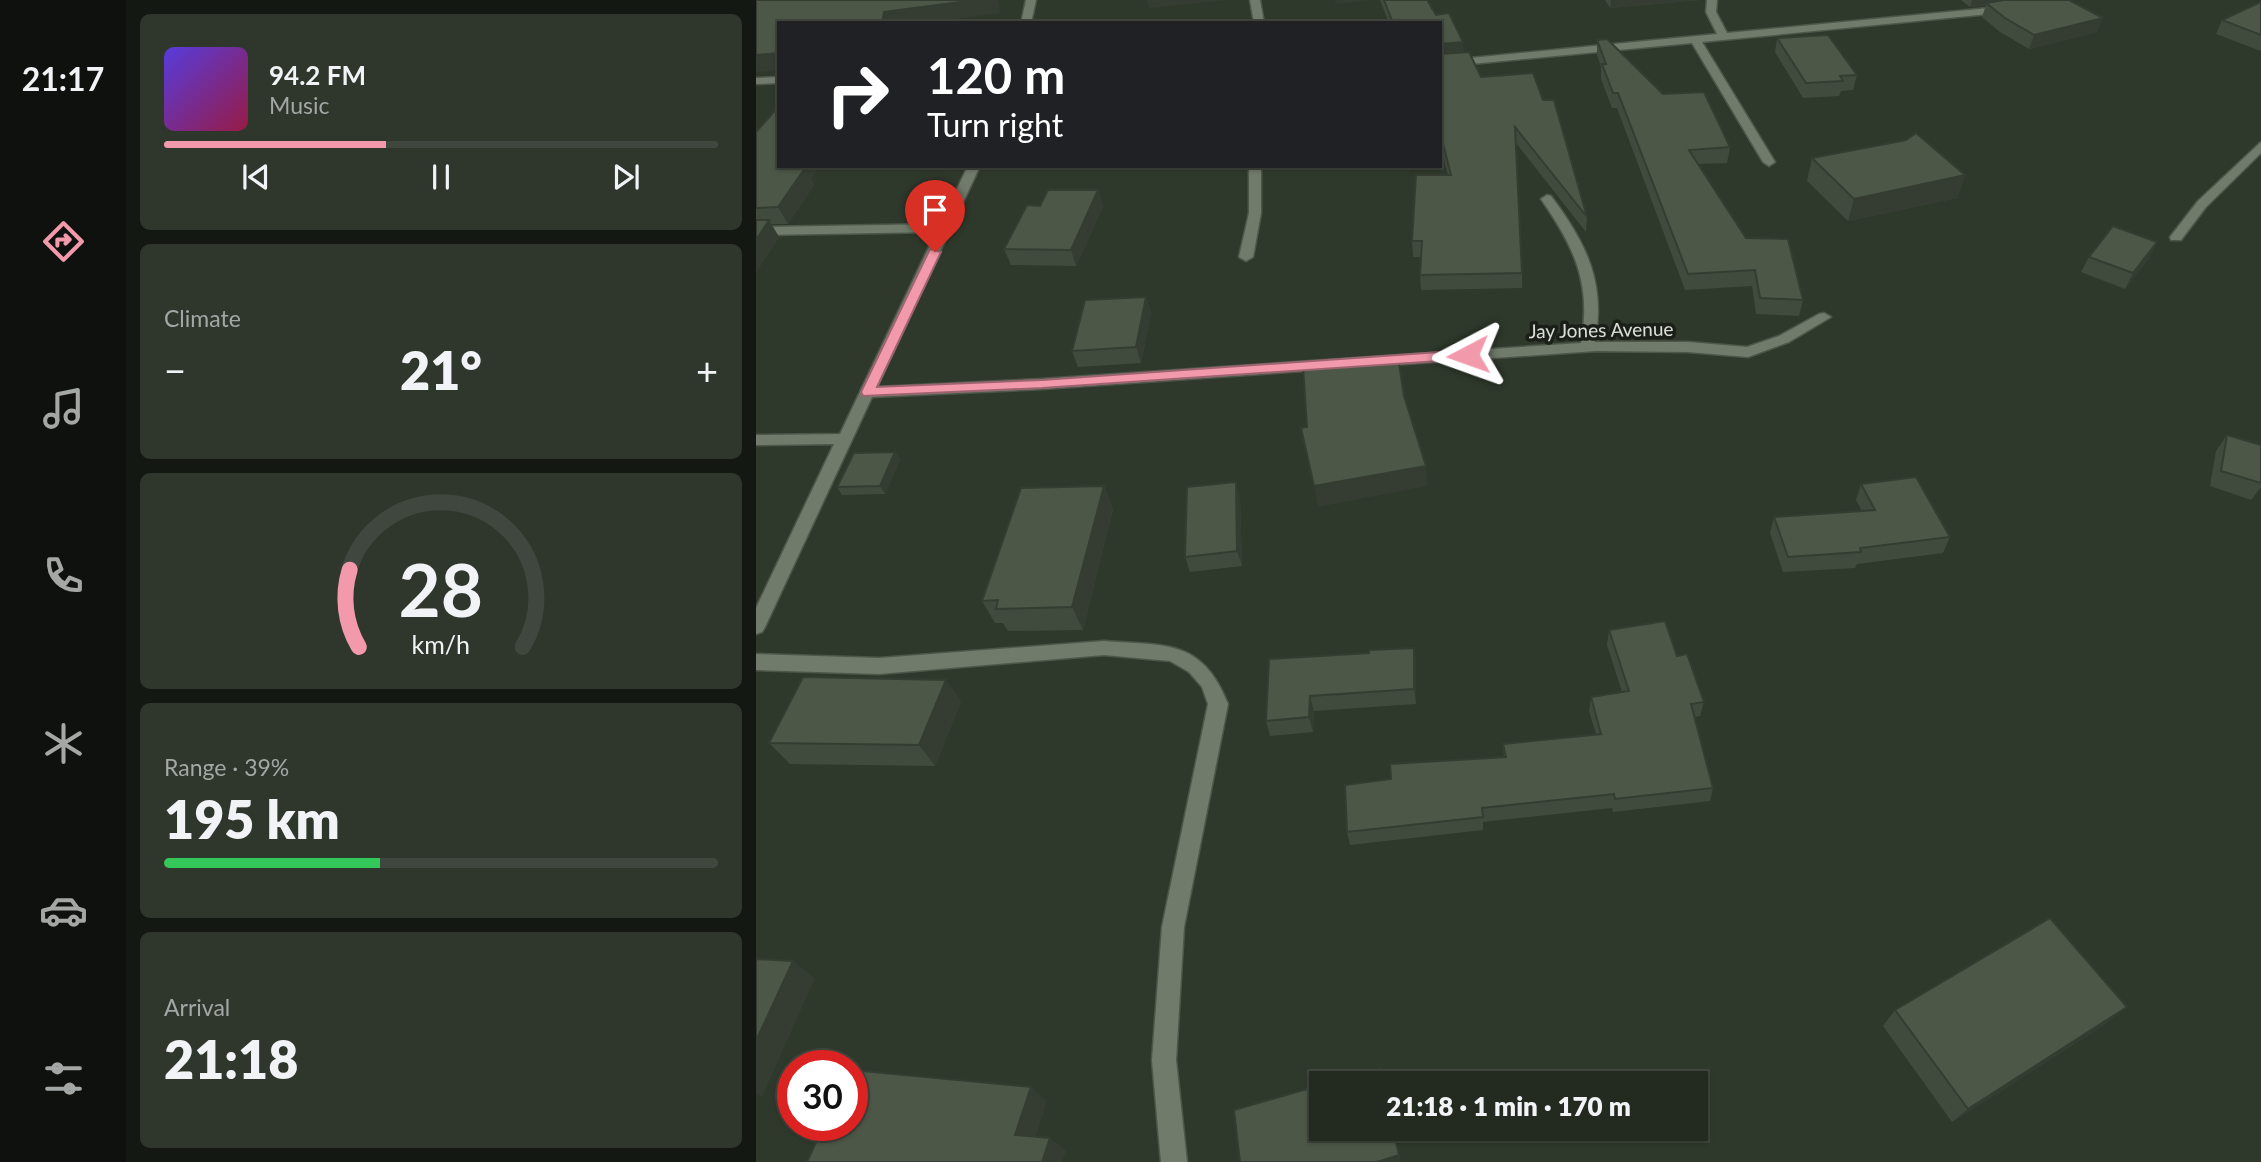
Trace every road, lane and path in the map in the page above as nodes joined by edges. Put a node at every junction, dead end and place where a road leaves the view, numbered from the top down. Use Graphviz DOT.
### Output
graph roads {
  1 [pos="1031,0"];
  2 [pos="1255,0"];
  3 [pos="1712,0"];
  4 [pos="1948,0"];
  5 [pos="2051,0"];
  6 [pos="1966,13"];
  7 [pos="1026,21"];
  8 [pos="1259,21"];
  9 [pos="1724,37"];
  10 [pos="1696,40"];
  11 [pos="1442,64"];
  12 [pos="777,80"];
  13 [pos="756,81"];
  14 [pos="2261,146"];
  15 [pos="1769,162"];
  16 [pos="973,168"];
  17 [pos="1255,168"];
  18 [pos="1547,199"];
  19 [pos="946,228"];
  20 [pos="756,231"];
  21 [pos="2176,237"];
  22 [pos="1246,257"];
  23 [pos="1824,317"];
  24 [pos="1587,347"];
  25 [pos="868,392"];
  26 [pos="846,439"];
  27 [pos="756,440"];
  28 [pos="756,627"];
  29 [pos="756,662"];
  30 [pos="1174,1162"];
  1 -- 7 [label="street"];
  2 -- 8 [label="street"];
  3 -- 9 [label="street"];
  4 -- 6 [label="street"];
  5 -- 6 [label="street"];
  6 -- 9 [label="street"];
  9 -- 10 [label="street"];
  10 -- 11 [label="street"];
  10 -- 15 [label="street"];
  12 -- 13 [label="street"];
  14 -- 21 [label="street"];
  16 -- 19 [label="street"];
  17 -- 22 [label="street"];
  18 -- 24 [label="street"];
  19 -- 20 [label="street"];
  19 -- 25 [label="street"];
  23 -- 24 [label="street, Jay Jones Avenue"];
  24 -- 25 [label="street, Jay Jones Avenue"];
  25 -- 26 [label="street"];
  26 -- 27 [label="street"];
  26 -- 28 [label="street"];
  29 -- 30 [label="street"];
}
